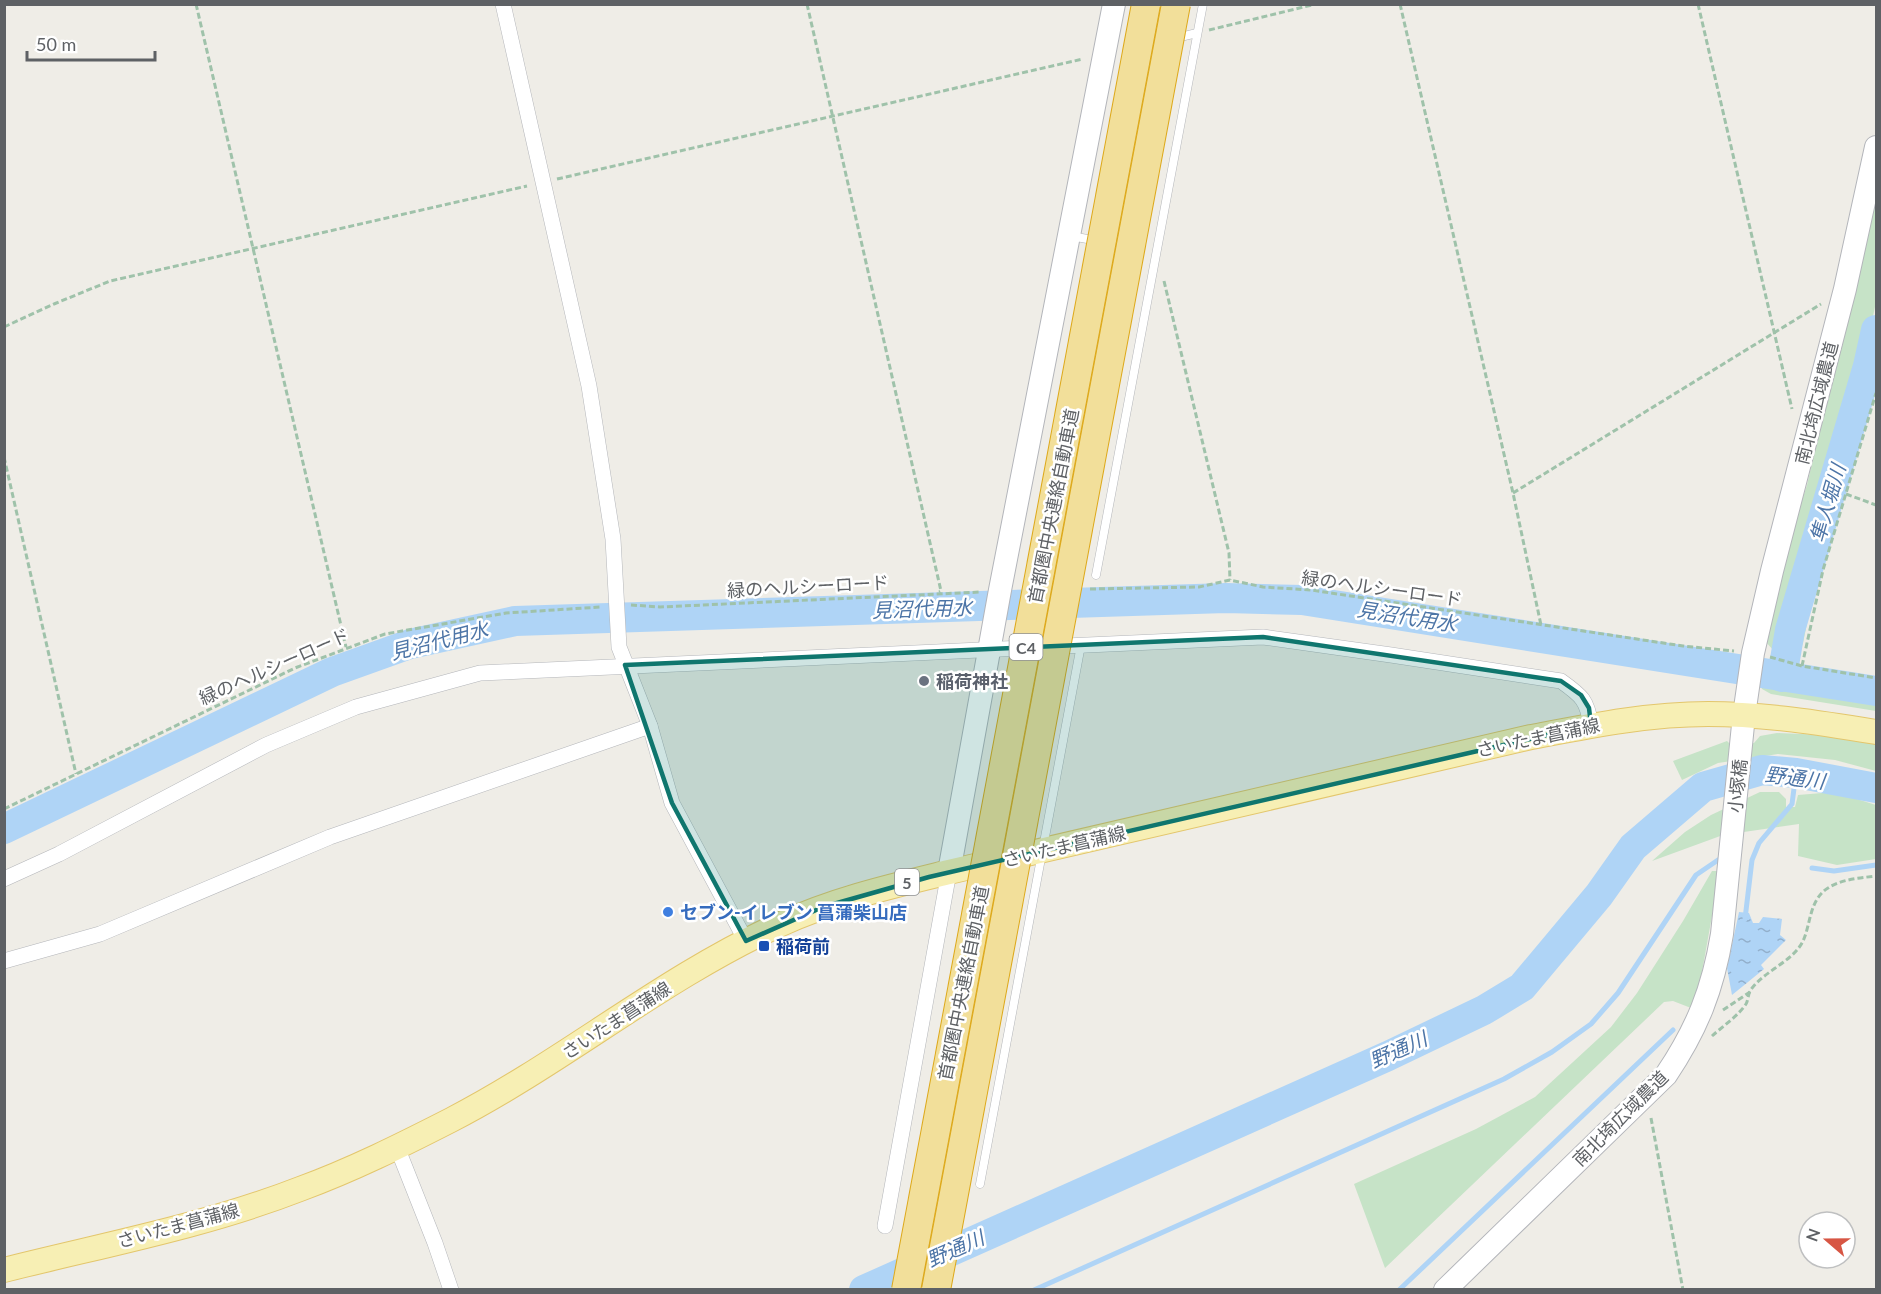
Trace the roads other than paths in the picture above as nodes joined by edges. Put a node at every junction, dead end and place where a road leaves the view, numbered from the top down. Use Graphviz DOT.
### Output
graph roads {
  1 [pos="503,4"];
  2 [pos="1114,4"];
  3 [pos="1146,4"];
  4 [pos="1176,4"];
  5 [pos="1203,4"];
  6 [pos="1197,33"];
  7 [pos="1163,41"];
  8 [pos="1151,43"];
  9 [pos="1128,49"];
  10 [pos="1876,155"];
  11 [pos="1070,236"];
  12 [pos="1113,244"];
  13 [pos="1123,246"];
  14 [pos="1155,252"];
  15 [pos="1096,575"];
  16 [pos="1081,645"];
  17 [pos="990,648"];
  18 [pos="625,665"];
  19 [pos="1744,715"];
  20 [pos="1591,725"];
  21 [pos="650,726"];
  22 [pos="1876,732"];
  23 [pos="1732,834"];
  24 [pos="1042,851"];
  25 [pos="949,872"];
  26 [pos="4,879"];
  27 [pos="746,941"];
  28 [pos="4,961"];
  29 [pos="397,1147"];
  30 [pos="980,1184"];
  31 [pos="885,1227"];
  32 [pos="4,1270"];
  33 [pos="451,1290"];
  34 [pos="906,1290"];
  35 [pos="936,1290"];
  36 [pos="1445,1290"];
  1 -- 18 [label="street"];
  2 -- 11 [label="street"];
  3 -- 34 [label="highway, 首都圏中央連絡自動車道 / C4, bridge"];
  4 -- 35 [label="highway, 首都圏中央連絡自動車道 / C4, bridge"];
  5 -- 6 [label="lane"];
  6 -- 7 [label="lane"];
  6 -- 14 [label="lane"];
  8 -- 9 [label="lane"];
  10 -- 19 [label="street, 南北埼広域農道"];
  11 -- 12 [label="lane"];
  11 -- 17 [label="street"];
  13 -- 14 [label="lane"];
  14 -- 15 [label="lane"];
  16 -- 17 [label="street"];
  16 -- 20 [label="street"];
  16 -- 24 [label="lane"];
  17 -- 18 [label="street"];
  17 -- 25 [label="street"];
  18 -- 21 [label="street"];
  18 -- 26 [label="street"];
  19 -- 20 [label="main road, さいたま菖蒲線 / 5"];
  19 -- 22 [label="main road, さいたま菖蒲線 / 5"];
  19 -- 23 [label="street, 小塚橋"];
  20 -- 24 [label="main road, さいたま菖蒲線 / 5"];
  21 -- 27 [label="street"];
  21 -- 28 [label="street"];
  23 -- 36 [label="street, 南北埼広域農道"];
  24 -- 25 [label="main road, さいたま菖蒲線 / 5"];
  24 -- 30 [label="lane"];
  25 -- 27 [label="main road, さいたま菖蒲線 / 5"];
  25 -- 31 [label="street"];
  27 -- 29 [label="main road, さいたま菖蒲線 / 5"];
  29 -- 32 [label="main road, さいたま菖蒲線 / 5"];
  29 -- 33 [label="street"];
}
